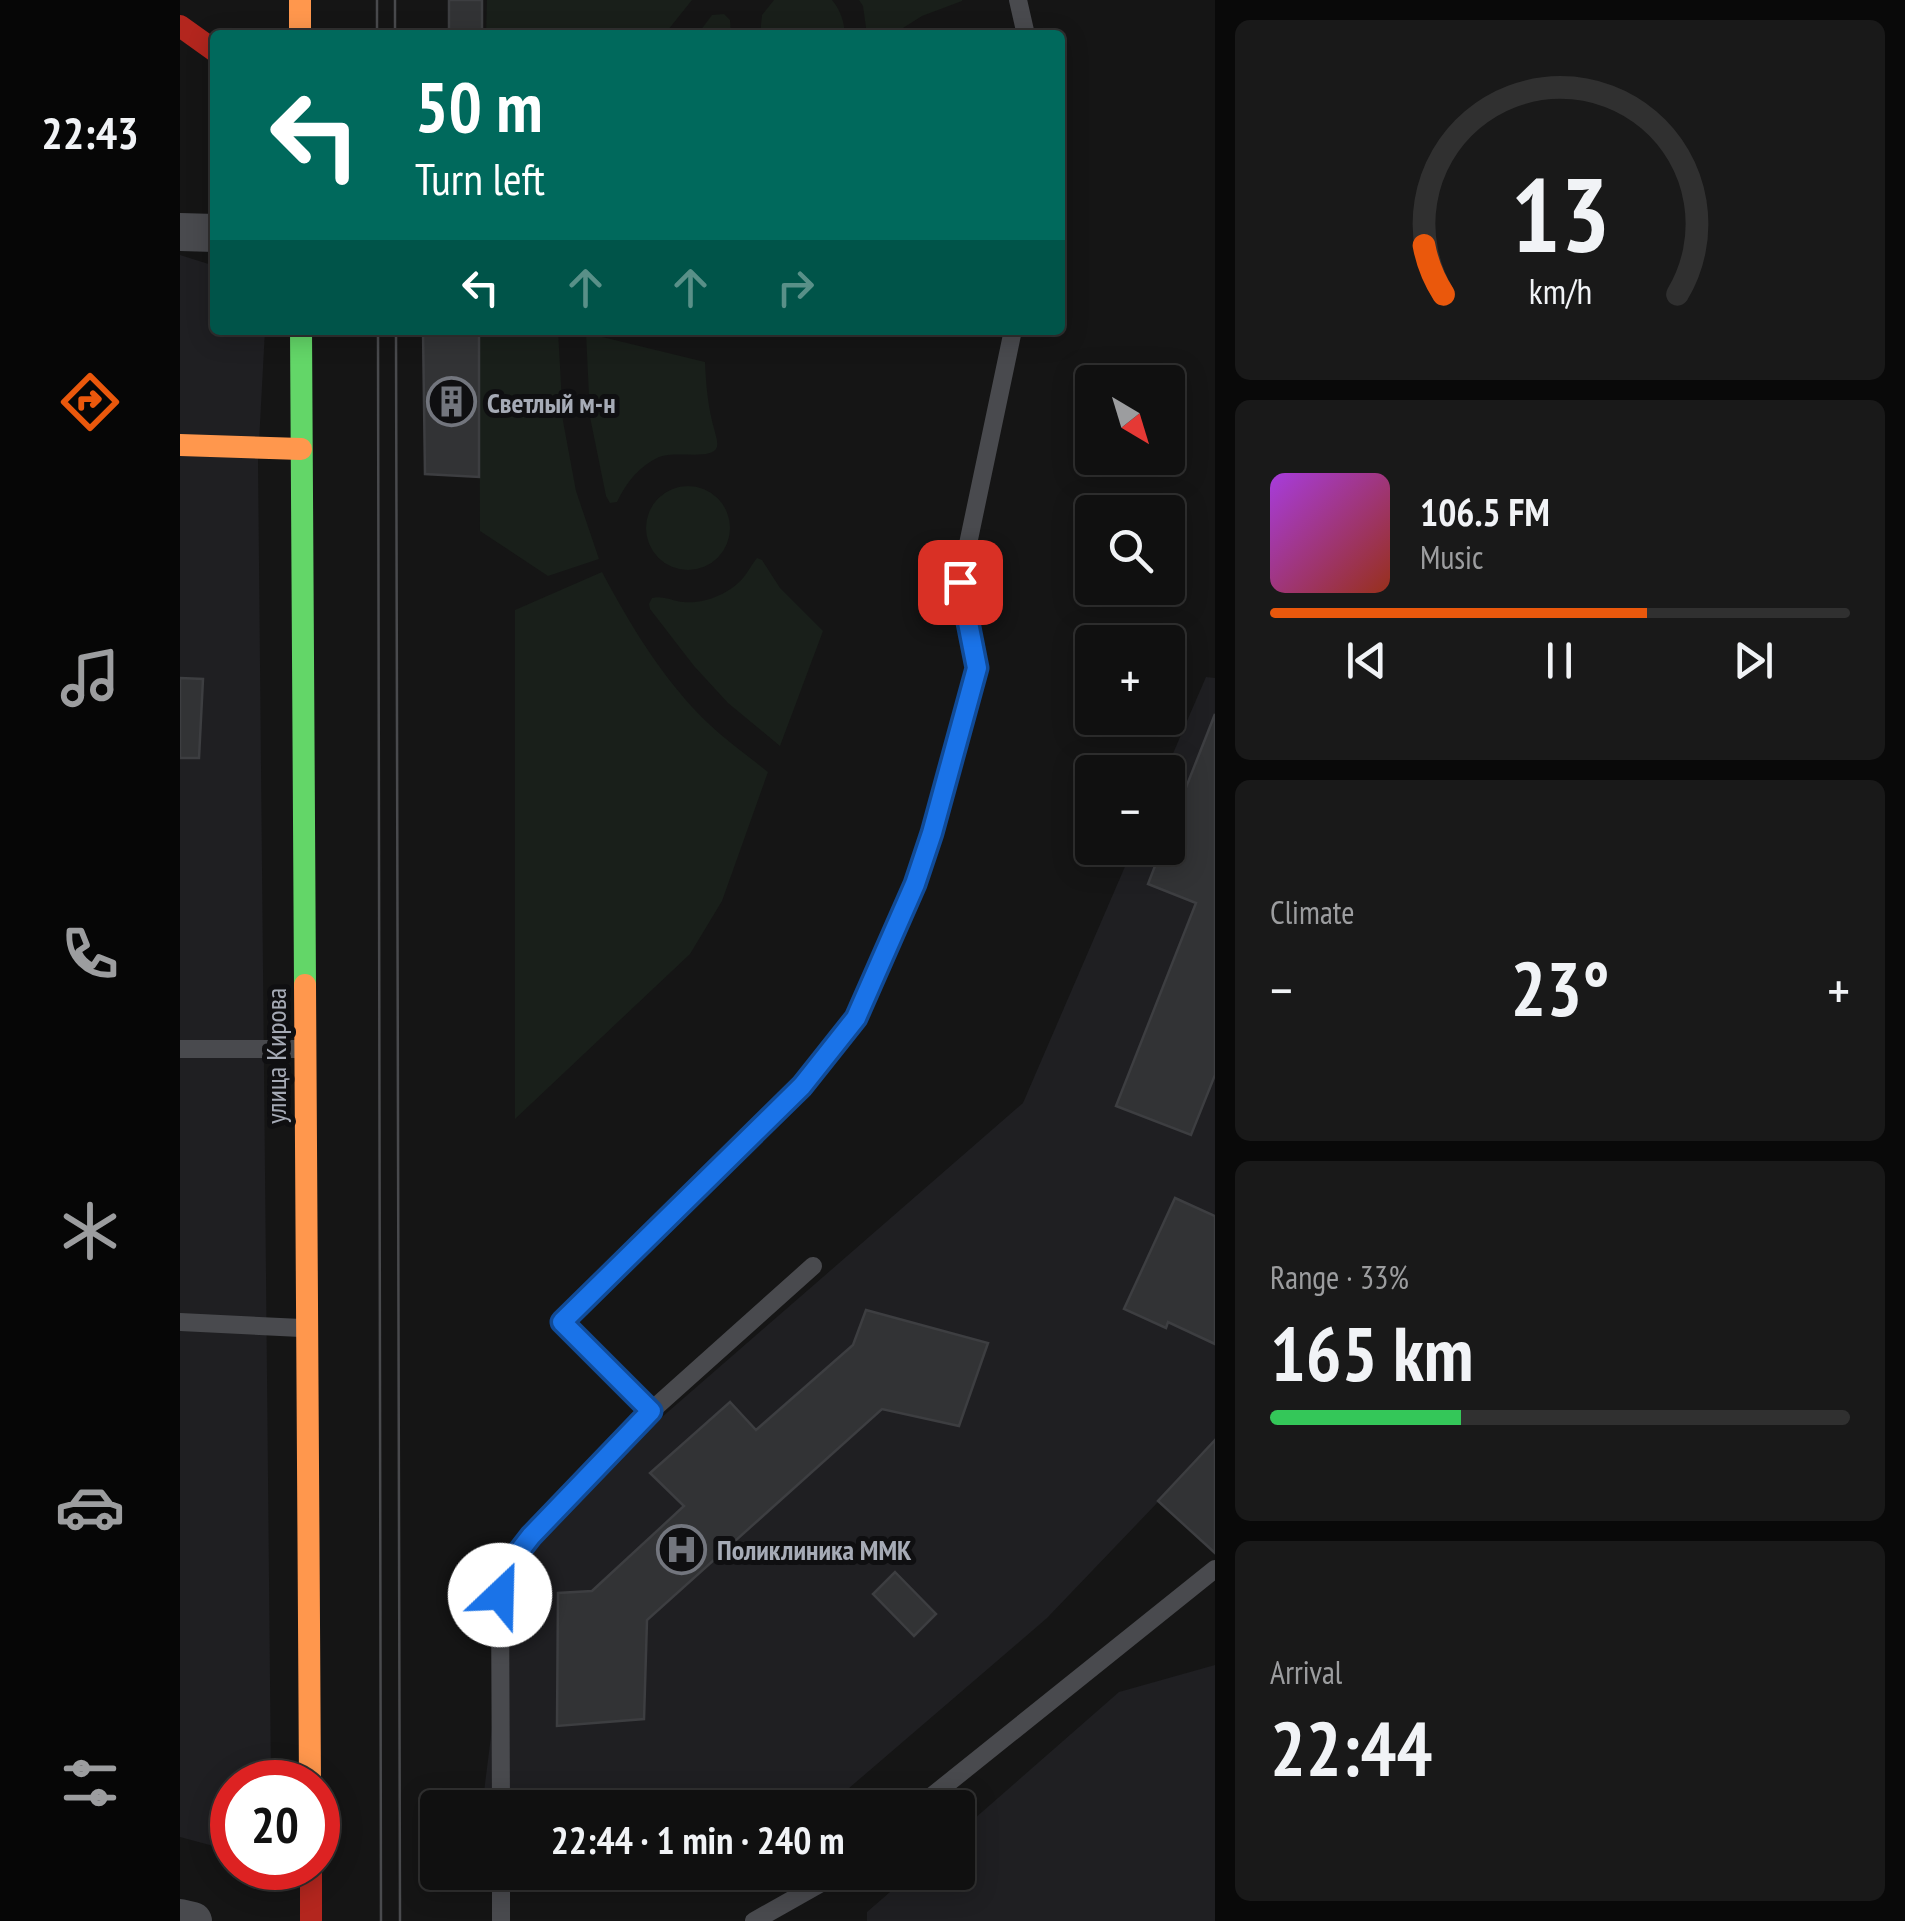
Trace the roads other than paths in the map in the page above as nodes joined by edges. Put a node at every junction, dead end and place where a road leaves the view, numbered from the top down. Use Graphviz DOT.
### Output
graph roads {
  1 [pos="300,0"];
  2 [pos="1018,0"];
  3 [pos="180,26"];
  4 [pos="300,30"];
  5 [pos="1025,30"];
  6 [pos="210,47"];
  7 [pos="180,232"];
  8 [pos="210,233"];
  9 [pos="302,335"];
  10 [pos="1012,335"];
  11 [pos="180,445"];
  12 [pos="301,449"];
  13 [pos="180,1049"];
  14 [pos="305,1049"];
  15 [pos="814,1266"];
  16 [pos="180,1322"];
  17 [pos="306,1328"];
  18 [pos="651,1411"];
  19 [pos="1215,1568"];
  20 [pos="310,1760"];
  21 [pos="501,1790"];
  22 [pos="939,1790"];
  23 [pos="311,1890"];
  24 [pos="501,1890"];
  25 [pos="809,1890"];
  26 [pos="180,1918"];
  27 [pos="193,1921"];
  28 [pos="311,1921"];
  29 [pos="501,1921"];
  30 [pos="754,1921"];
  1 -- 4 [label="main road"];
  2 -- 5 [label="lane"];
  3 -- 6 [label="main road"];
  7 -- 8 [label="street"];
  9 -- 12 [label="main road, улица Кирова"];
  10 -- 18 [label="lane"];
  11 -- 12 [label="main road"];
  12 -- 14 [label="main road, улица Кирова"];
  13 -- 14 [label="lane"];
  14 -- 17 [label="main road, улица Кирова"];
  15 -- 18 [label="lane"];
  16 -- 17 [label="lane"];
  17 -- 20 [label="main road, улица Кирова"];
  18 -- 21 [label="lane"];
  19 -- 22 [label="lane"];
  23 -- 28 [label="main road"];
  24 -- 29 [label="lane"];
  25 -- 30 [label="lane"];
  26 -- 27 [label="street"];
}
